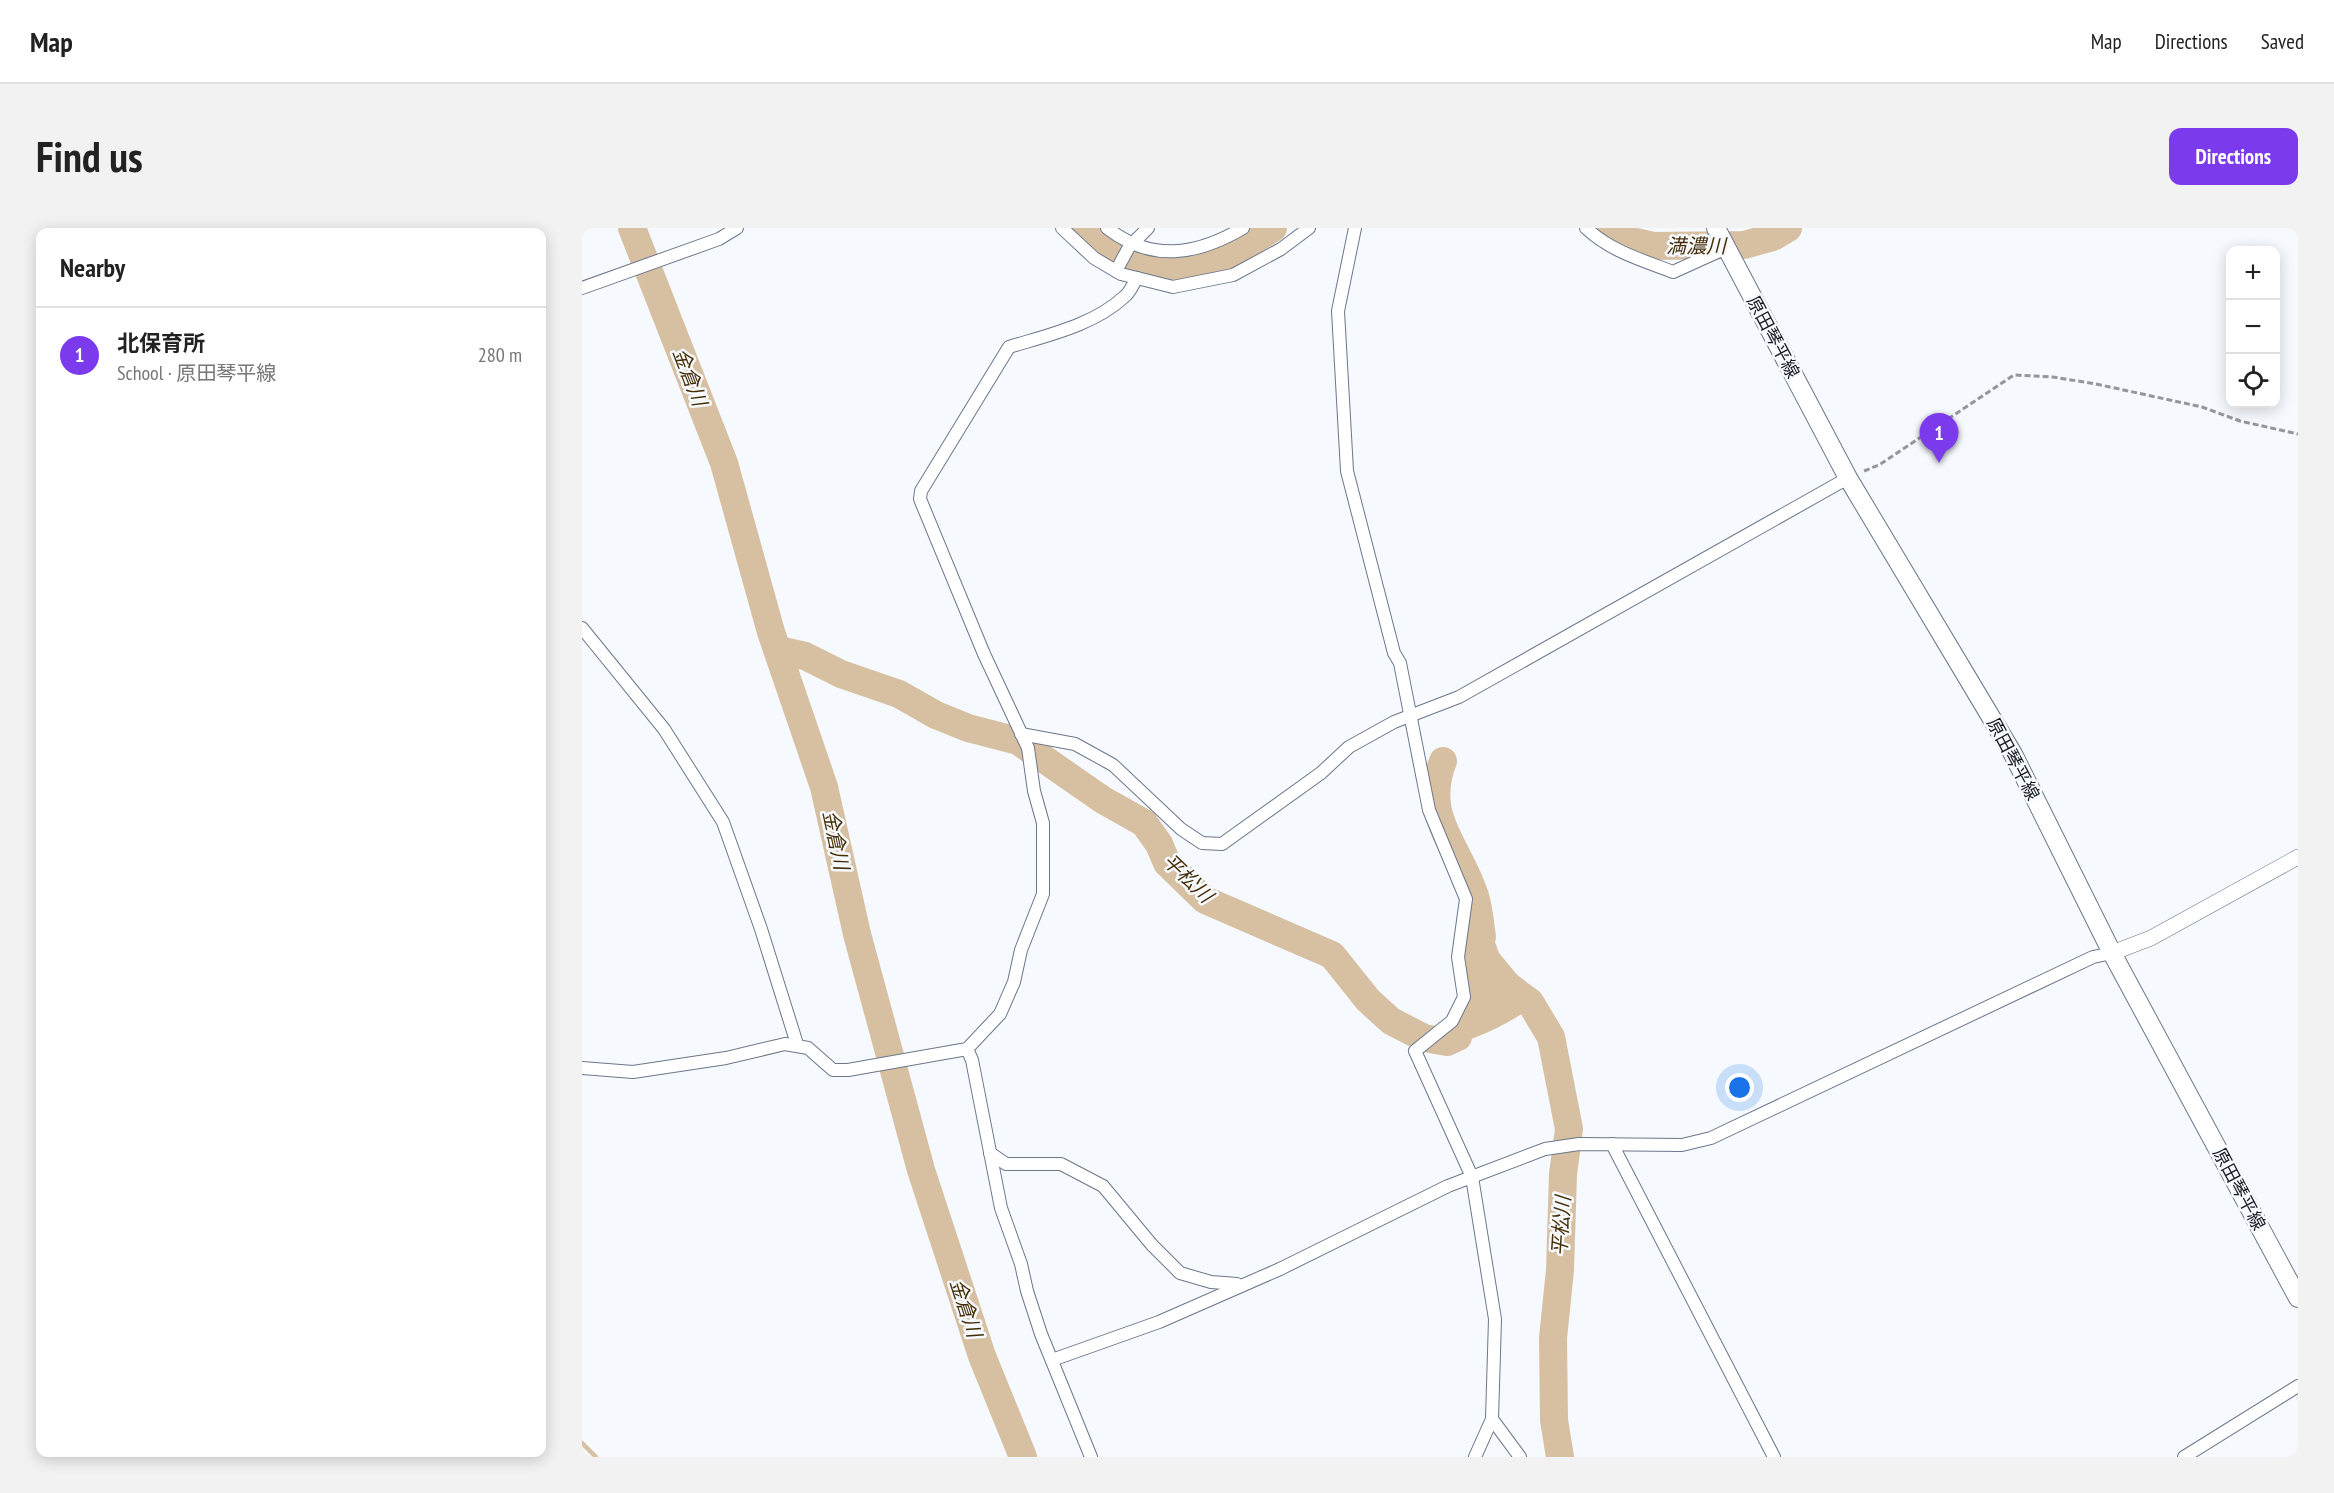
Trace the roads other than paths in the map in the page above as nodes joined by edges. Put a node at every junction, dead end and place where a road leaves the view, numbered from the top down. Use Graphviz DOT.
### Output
graph roads {
  1 [pos="737,228"];
  2 [pos="1062,228"];
  3 [pos="1107,228"];
  4 [pos="1149,228"];
  5 [pos="1243,228"];
  6 [pos="1310,228"];
  7 [pos="1355,228"];
  8 [pos="1586,228"];
  9 [pos="1716,228"];
  10 [pos="1131,245"];
  11 [pos="1726,248"];
  12 [pos="1116,271"];
  13 [pos="1137,278"];
  14 [pos="582,288"];
  15 [pos="1848,478"];
  16 [pos="582,628"];
  17 [pos="1412,715"];
  18 [pos="1021,734"];
  19 [pos="2298,857"];
  20 [pos="2112,953"];
  21 [pos="797,1044"];
  22 [pos="967,1049"];
  23 [pos="582,1068"];
  24 [pos="1612,1144"];
  25 [pos="990,1153"];
  26 [pos="1472,1177"];
  27 [pos="1243,1283"];
  28 [pos="2298,1298"];
  29 [pos="1052,1360"];
  30 [pos="2298,1386"];
  31 [pos="1492,1419"];
  32 [pos="1091,1457"];
  33 [pos="1475,1457"];
  34 [pos="1520,1457"];
  35 [pos="1773,1457"];
  36 [pos="2184,1457"];
  1 -- 14 [label="street"];
  2 -- 12 [label="street"];
  3 -- 10 [label="street"];
  4 -- 10 [label="street"];
  5 -- 10 [label="street"];
  6 -- 13 [label="street"];
  7 -- 17 [label="street"];
  8 -- 11 [label="street"];
  9 -- 11 [label="main road, 原田琴平線"];
  10 -- 12 [label="street"];
  11 -- 15 [label="main road, 原田琴平線"];
  12 -- 13 [label="street"];
  13 -- 18 [label="street"];
  15 -- 17 [label="street"];
  15 -- 20 [label="main road, 原田琴平線"];
  16 -- 21 [label="street"];
  17 -- 18 [label="street"];
  17 -- 26 [label="street"];
  18 -- 22 [label="street"];
  19 -- 20 [label="street"];
  20 -- 24 [label="street"];
  20 -- 28 [label="main road, 原田琴平線"];
  21 -- 22 [label="street"];
  21 -- 23 [label="street"];
  22 -- 25 [label="street"];
  24 -- 26 [label="street"];
  24 -- 35 [label="street"];
  25 -- 27 [label="street"];
  25 -- 29 [label="street"];
  26 -- 27 [label="street"];
  26 -- 31 [label="street"];
  27 -- 29 [label="street"];
  29 -- 32 [label="street"];
  30 -- 36 [label="street"];
  31 -- 33 [label="street"];
  31 -- 34 [label="street"];
}
